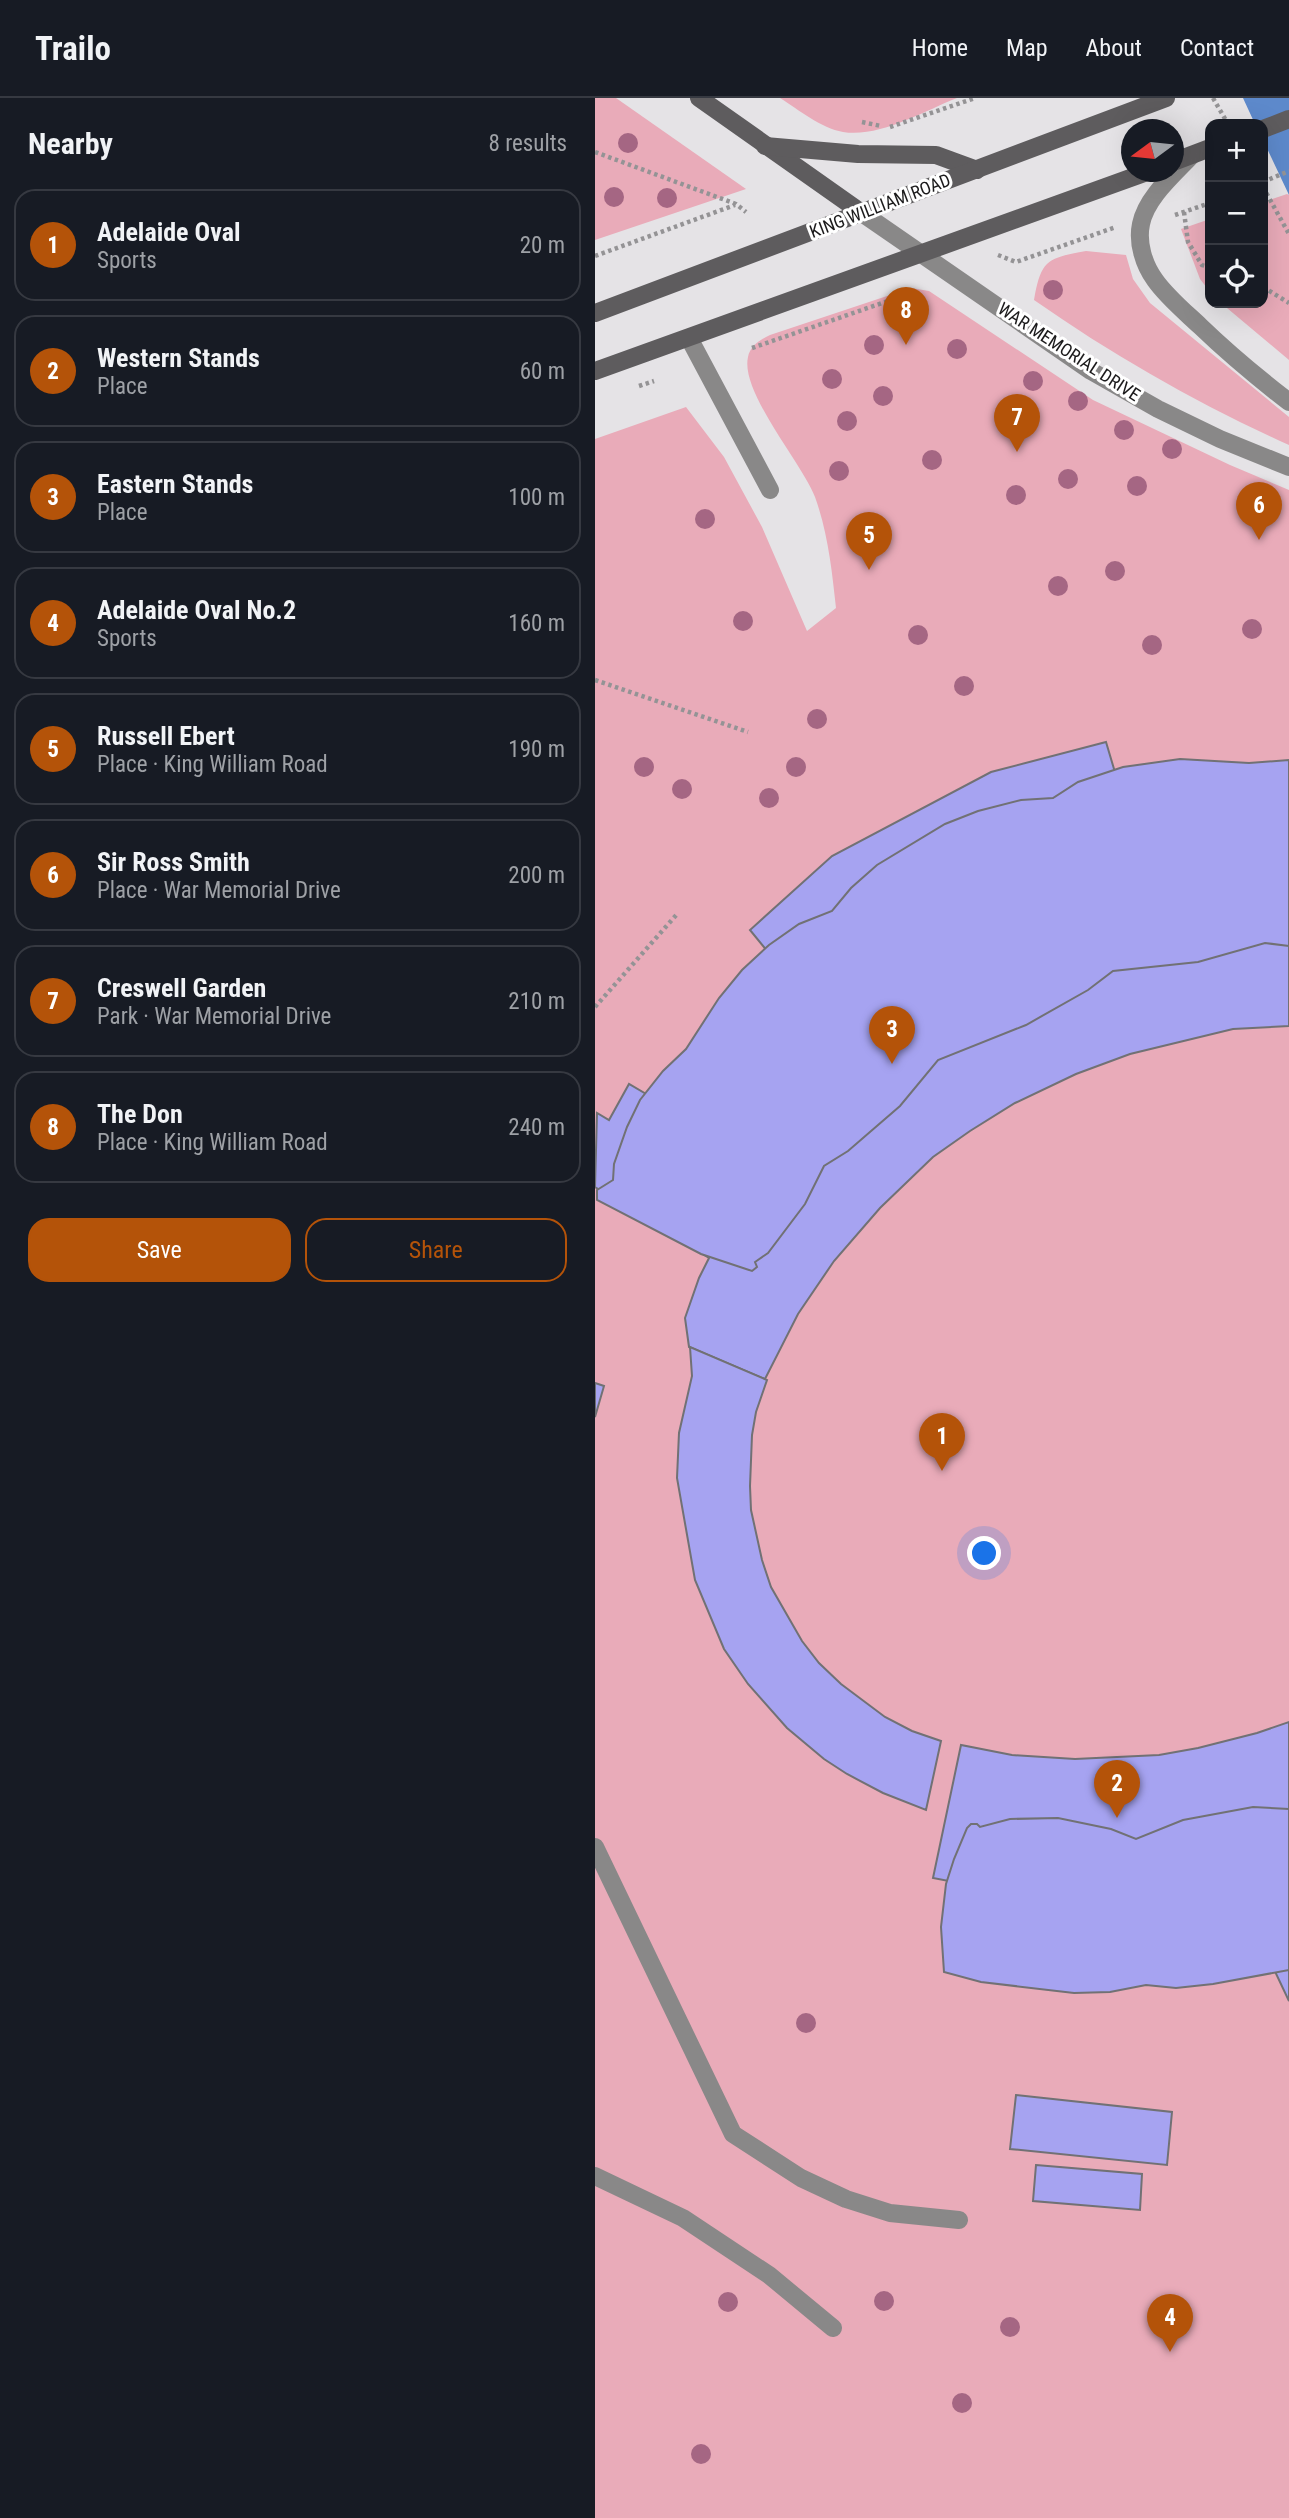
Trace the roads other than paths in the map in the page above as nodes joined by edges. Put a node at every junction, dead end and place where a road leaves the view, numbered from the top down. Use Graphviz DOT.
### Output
graph roads {
  1 [pos="699,98"];
  2 [pos="1165,98"];
  3 [pos="1289,119"];
  4 [pos="1268,127"];
  5 [pos="765,146"];
  6 [pos="1205,150"];
  7 [pos="1184,158"];
  8 [pos="977,170"];
  9 [pos="1121,181"];
  10 [pos="1165,182"];
  11 [pos="862,213"];
  12 [pos="921,253"];
  13 [pos="595,313"];
  14 [pos="689,338"];
  15 [pos="595,371"];
  16 [pos="1289,402"];
  17 [pos="1289,467"];
  18 [pos="770,490"];
  19 [pos="595,1847"];
  20 [pos="595,2176"];
  21 [pos="959,2220"];
  22 [pos="833,2328"];
  1 -- 5 [label="main road"];
  2 -- 8 [label="main road, KING WILLIAM ROAD"];
  3 -- 4 [label="main road"];
  5 -- 8 [label="main road"];
  5 -- 11 [label="main road"];
  6 -- 7 [label="main road"];
  8 -- 11 [label="main road, KING WILLIAM ROAD"];
  9 -- 12 [label="main road"];
  10 -- 16 [label="street"];
  11 -- 12 [label="street, WAR MEMORIAL DRIVE"];
  11 -- 13 [label="main road, KING WILLIAM ROAD"];
  12 -- 14 [label="main road"];
  12 -- 17 [label="street, WAR MEMORIAL DRIVE"];
  14 -- 15 [label="main road"];
  14 -- 18 [label="street"];
  19 -- 21 [label="street"];
  20 -- 22 [label="street"];
}
